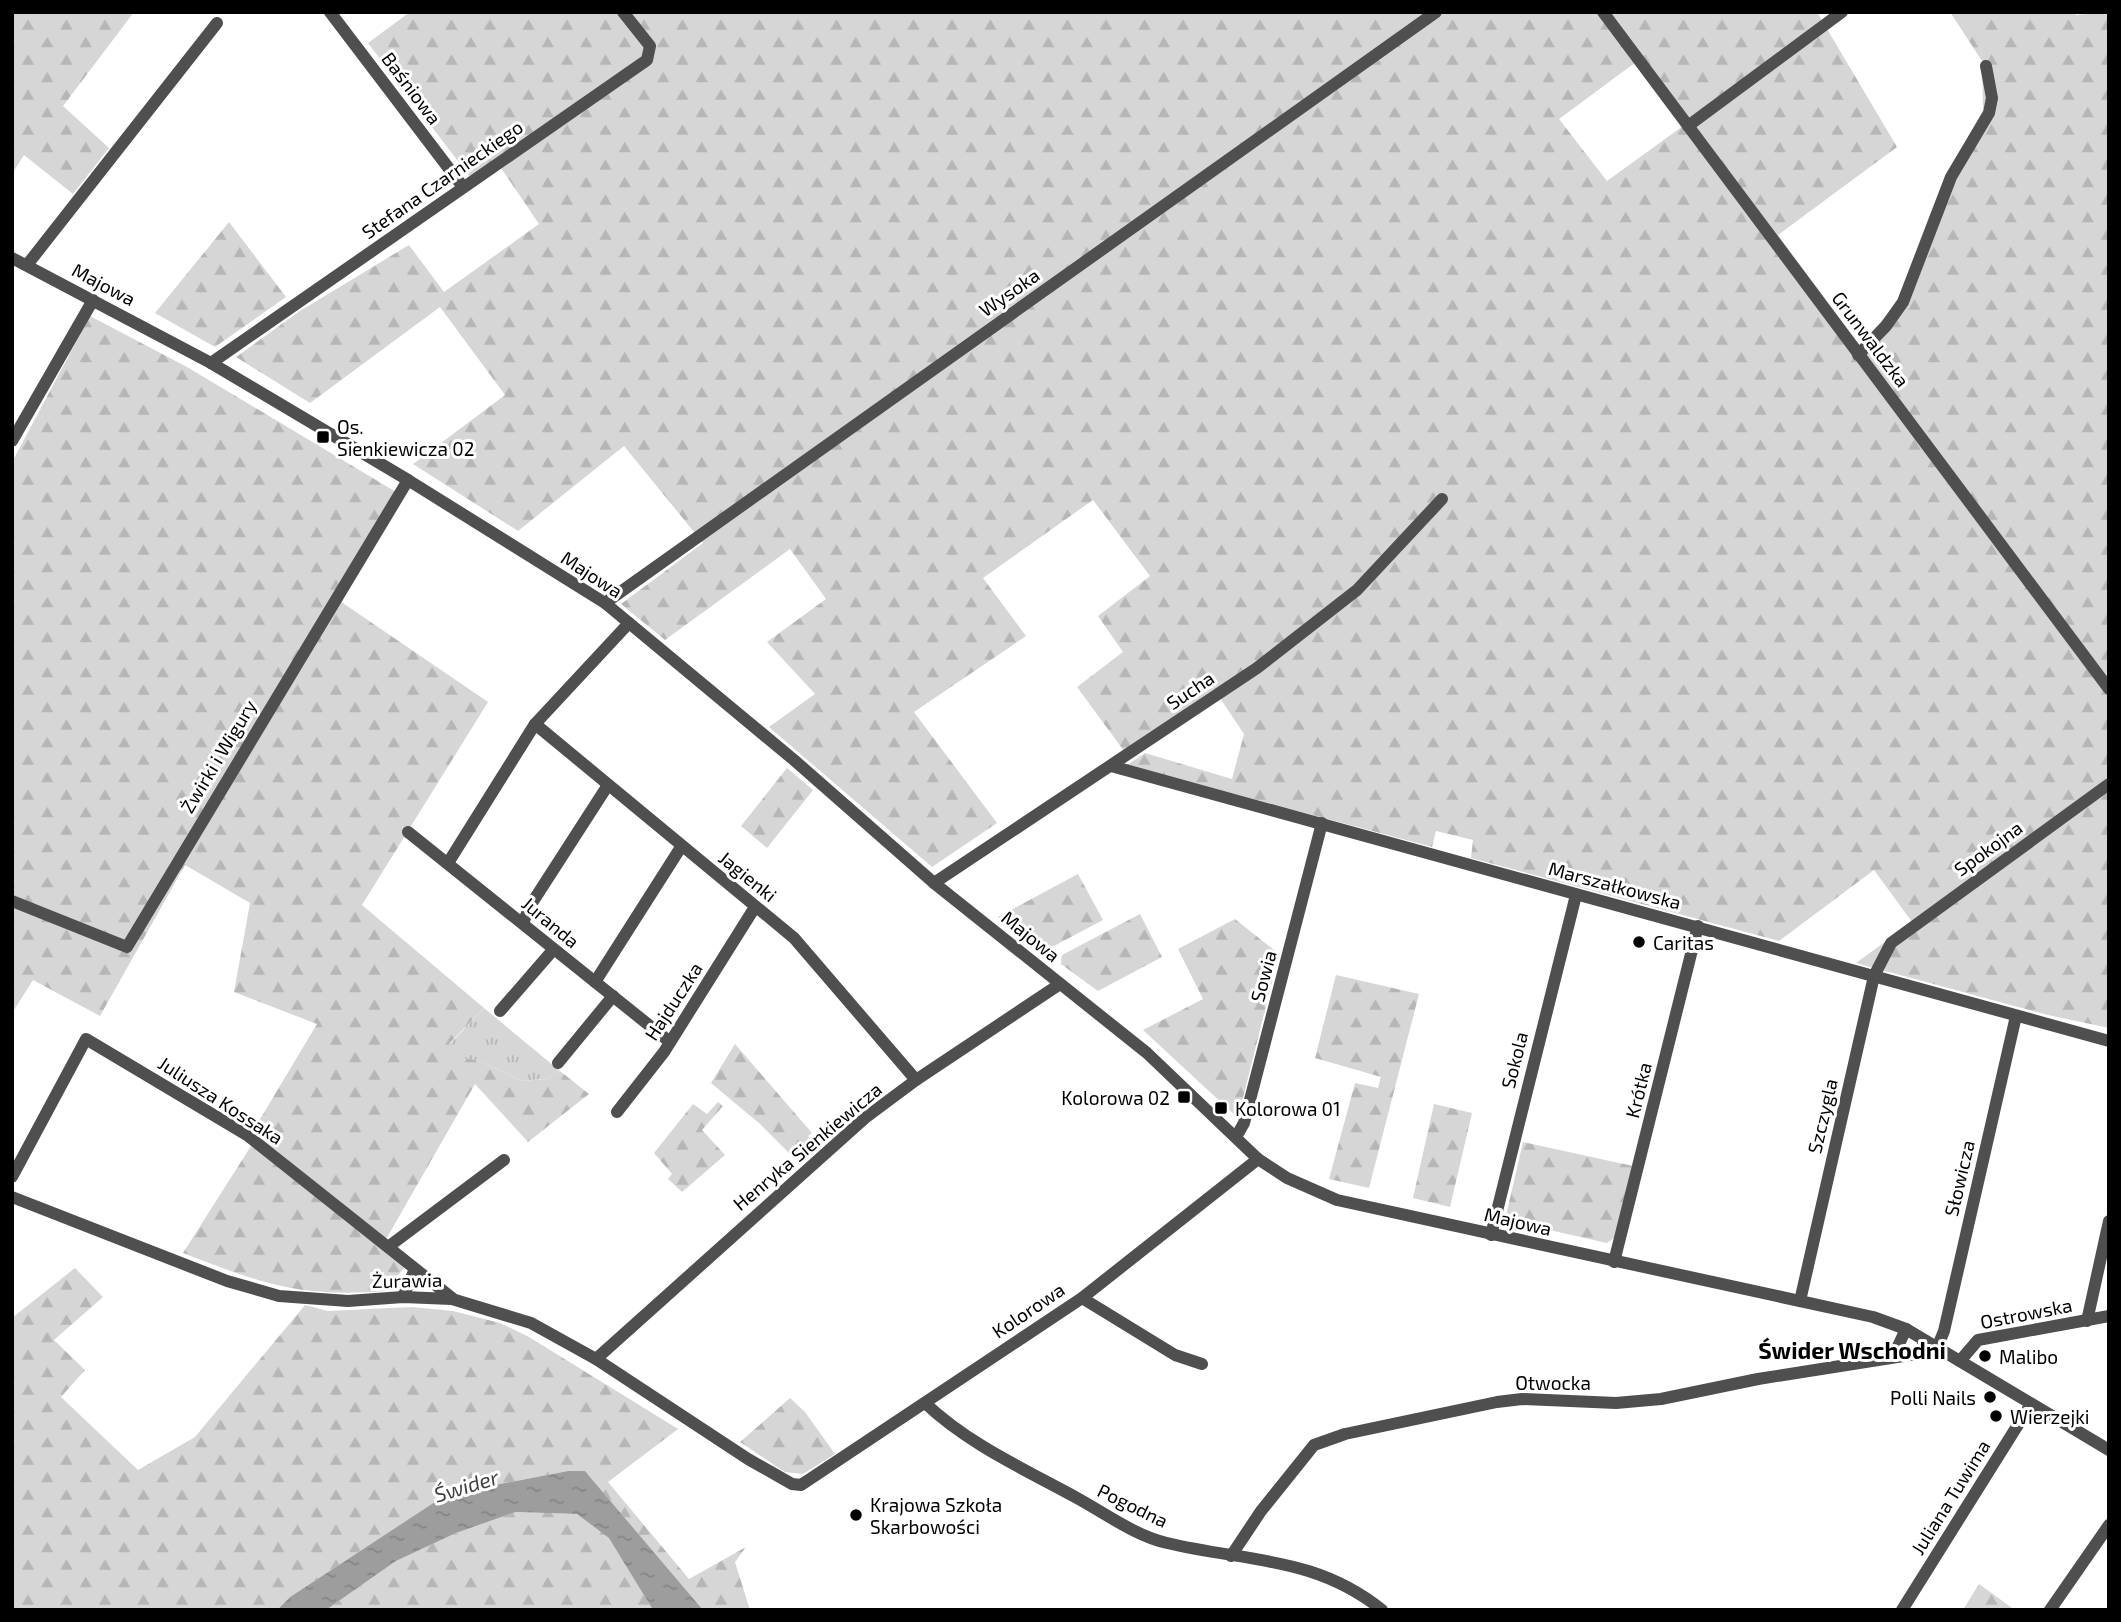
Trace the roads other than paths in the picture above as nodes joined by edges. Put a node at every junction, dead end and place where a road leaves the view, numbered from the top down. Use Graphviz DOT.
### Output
graph roads {
  1 [pos="330,12"];
  2 [pos="623,12"];
  3 [pos="1436,12"];
  4 [pos="1603,12"];
  5 [pos="1842,12"];
  6 [pos="217,23"];
  7 [pos="1986,66"];
  8 [pos="1688,127"];
  9 [pos="463,187"];
  10 [pos="12,258"];
  11 [pos="27,265"];
  12 [pos="93,300"];
  13 [pos="1858,355"];
  14 [pos="211,363"];
  15 [pos="12,441"];
  16 [pos="408,480"];
  17 [pos="1442,499"];
  18 [pos="605,603"];
  19 [pos="629,622"];
  20 [pos="2109,689"];
  21 [pos="535,724"];
  22 [pos="1111,766"];
  23 [pos="2109,784"];
  24 [pos="608,786"];
  25 [pos="1322,823"];
  26 [pos="408,831"];
  27 [pos="681,847"];
  28 [pos="448,863"];
  29 [pos="934,883"];
  30 [pos="1576,895"];
  31 [pos="12,901"];
  32 [pos="755,907"];
  33 [pos="523,923"];
  34 [pos="1698,926"];
  35 [pos="1891,943"];
  36 [pos="553,950"];
  37 [pos="1874,976"];
  38 [pos="595,982"];
  39 [pos="1060,984"];
  40 [pos="613,996"];
  41 [pos="500,1011"];
  42 [pos="2016,1016"];
  43 [pos="2109,1041"];
  44 [pos="670,1042"];
  45 [pos="558,1063"];
  46 [pos="916,1080"];
  47 [pos="617,1112"];
  48 [pos="1236,1137"];
  49 [pos="1258,1159"];
  50 [pos="503,1160"];
  51 [pos="12,1177"];
  52 [pos="12,1197"];
  53 [pos="2109,1221"];
  54 [pos="1491,1235"];
  55 [pos="388,1247"];
  56 [pos="1614,1262"];
  57 [pos="415,1269"];
  58 [pos="403,1297"];
  59 [pos="452,1298"];
  60 [pos="1082,1298"];
  61 [pos="1800,1301"];
  62 [pos="2109,1316"];
  63 [pos="2087,1321"];
  64 [pos="1906,1329"];
  65 [pos="1932,1345"];
  66 [pos="1893,1357"];
  67 [pos="596,1359"];
  68 [pos="1960,1361"];
  69 [pos="1202,1364"];
  70 [pos="925,1403"];
  71 [pos="2031,1404"];
  72 [pos="2109,1450"];
  73 [pos="811,1480"];
  74 [pos="2109,1525"];
  75 [pos="1231,1556"];
  76 [pos="1382,1610"];
  77 [pos="1902,1610"];
  78 [pos="2050,1610"];
  1 -- 9 [label="street, Baśniowa"];
  2 -- 9 [label="street, Stefana Czarnieckiego"];
  3 -- 18 [label="street, Wysoka"];
  4 -- 8 [label="street, Grunwaldzka"];
  5 -- 8 [label="street"];
  6 -- 11 [label="street"];
  7 -- 13 [label="street"];
  8 -- 13 [label="street, Grunwaldzka"];
  9 -- 14 [label="street, Stefana Czarnieckiego"];
  10 -- 11 [label="street, Majowa"];
  11 -- 12 [label="street, Majowa"];
  12 -- 14 [label="street, Majowa"];
  12 -- 15 [label="street"];
  13 -- 20 [label="street, Grunwaldzka"];
  14 -- 16 [label="street, Majowa"];
  16 -- 18 [label="street, Majowa"];
  16 -- 31 [label="street, Żwirki i Wigury"];
  17 -- 22 [label="street, Sucha"];
  18 -- 19 [label="street, Majowa"];
  19 -- 21 [label="street"];
  19 -- 29 [label="street, Majowa"];
  21 -- 24 [label="street, Jagienki"];
  21 -- 28 [label="street"];
  22 -- 25 [label="street, Marszałkowska"];
  22 -- 29 [label="street, Sucha"];
  23 -- 35 [label="street, Spokojna"];
  24 -- 27 [label="street, Jagienki"];
  24 -- 33 [label="street"];
  25 -- 30 [label="street, Marszałkowska"];
  25 -- 48 [label="street, Sowia"];
  26 -- 28 [label="street, Juranda"];
  27 -- 32 [label="street, Jagienki"];
  27 -- 38 [label="street"];
  28 -- 33 [label="street, Juranda"];
  29 -- 39 [label="street, Majowa"];
  30 -- 34 [label="street, Marszałkowska"];
  30 -- 54 [label="street, Sokola"];
  32 -- 44 [label="street, Hajduczka"];
  32 -- 46 [label="street, Jagienki"];
  33 -- 36 [label="street, Juranda"];
  34 -- 37 [label="street, Marszałkowska"];
  34 -- 56 [label="street, Krótka"];
  35 -- 37 [label="street, Szczygla"];
  36 -- 38 [label="street, Juranda"];
  36 -- 41 [label="street"];
  37 -- 42 [label="street, Marszałkowska"];
  37 -- 61 [label="street, Szczygla"];
  38 -- 40 [label="street, Juranda"];
  39 -- 46 [label="street, Henryka Sienkiewicza"];
  39 -- 48 [label="street, Majowa"];
  40 -- 44 [label="street, Juranda"];
  40 -- 45 [label="street"];
  42 -- 43 [label="street, Marszałkowska"];
  42 -- 65 [label="street, Słowicza"];
  44 -- 47 [label="street, Hajduczka"];
  46 -- 67 [label="street, Henryka Sienkiewicza"];
  48 -- 49 [label="street, Majowa"];
  49 -- 54 [label="street, Majowa"];
  49 -- 60 [label="street, Kolorowa"];
  50 -- 55 [label="street"];
  51 -- 55 [label="street, Juliusza Kossaka"];
  52 -- 58 [label="street, Żurawia"];
  53 -- 63 [label="street"];
  54 -- 56 [label="street, Majowa"];
  55 -- 57 [label="street, Juliusza Kossaka"];
  56 -- 61 [label="street, Majowa"];
  57 -- 58 [label="street"];
  57 -- 59 [label="street, Juliusza Kossaka"];
  58 -- 59 [label="street, Żurawia"];
  59 -- 67 [label="street, Żurawia"];
  60 -- 69 [label="street"];
  60 -- 70 [label="street, Kolorowa"];
  61 -- 64 [label="street, Majowa"];
  62 -- 63 [label="street, Ostrowska"];
  63 -- 68 [label="street, Ostrowska"];
  64 -- 65 [label="street, Majowa"];
  64 -- 66 [label="street"];
  65 -- 66 [label="street, Otwocka"];
  65 -- 68 [label="street, Majowa"];
  66 -- 75 [label="street, Otwocka"];
  67 -- 73 [label="street, Żurawia"];
  68 -- 71 [label="street, Majowa"];
  70 -- 73 [label="street, Kolorowa"];
  70 -- 75 [label="street, Pogodna"];
  71 -- 72 [label="street, Majowa"];
  71 -- 77 [label="street, Juliana Tuwima"];
  74 -- 78 [label="street"];
  75 -- 76 [label="street, Pogodna"];
}
